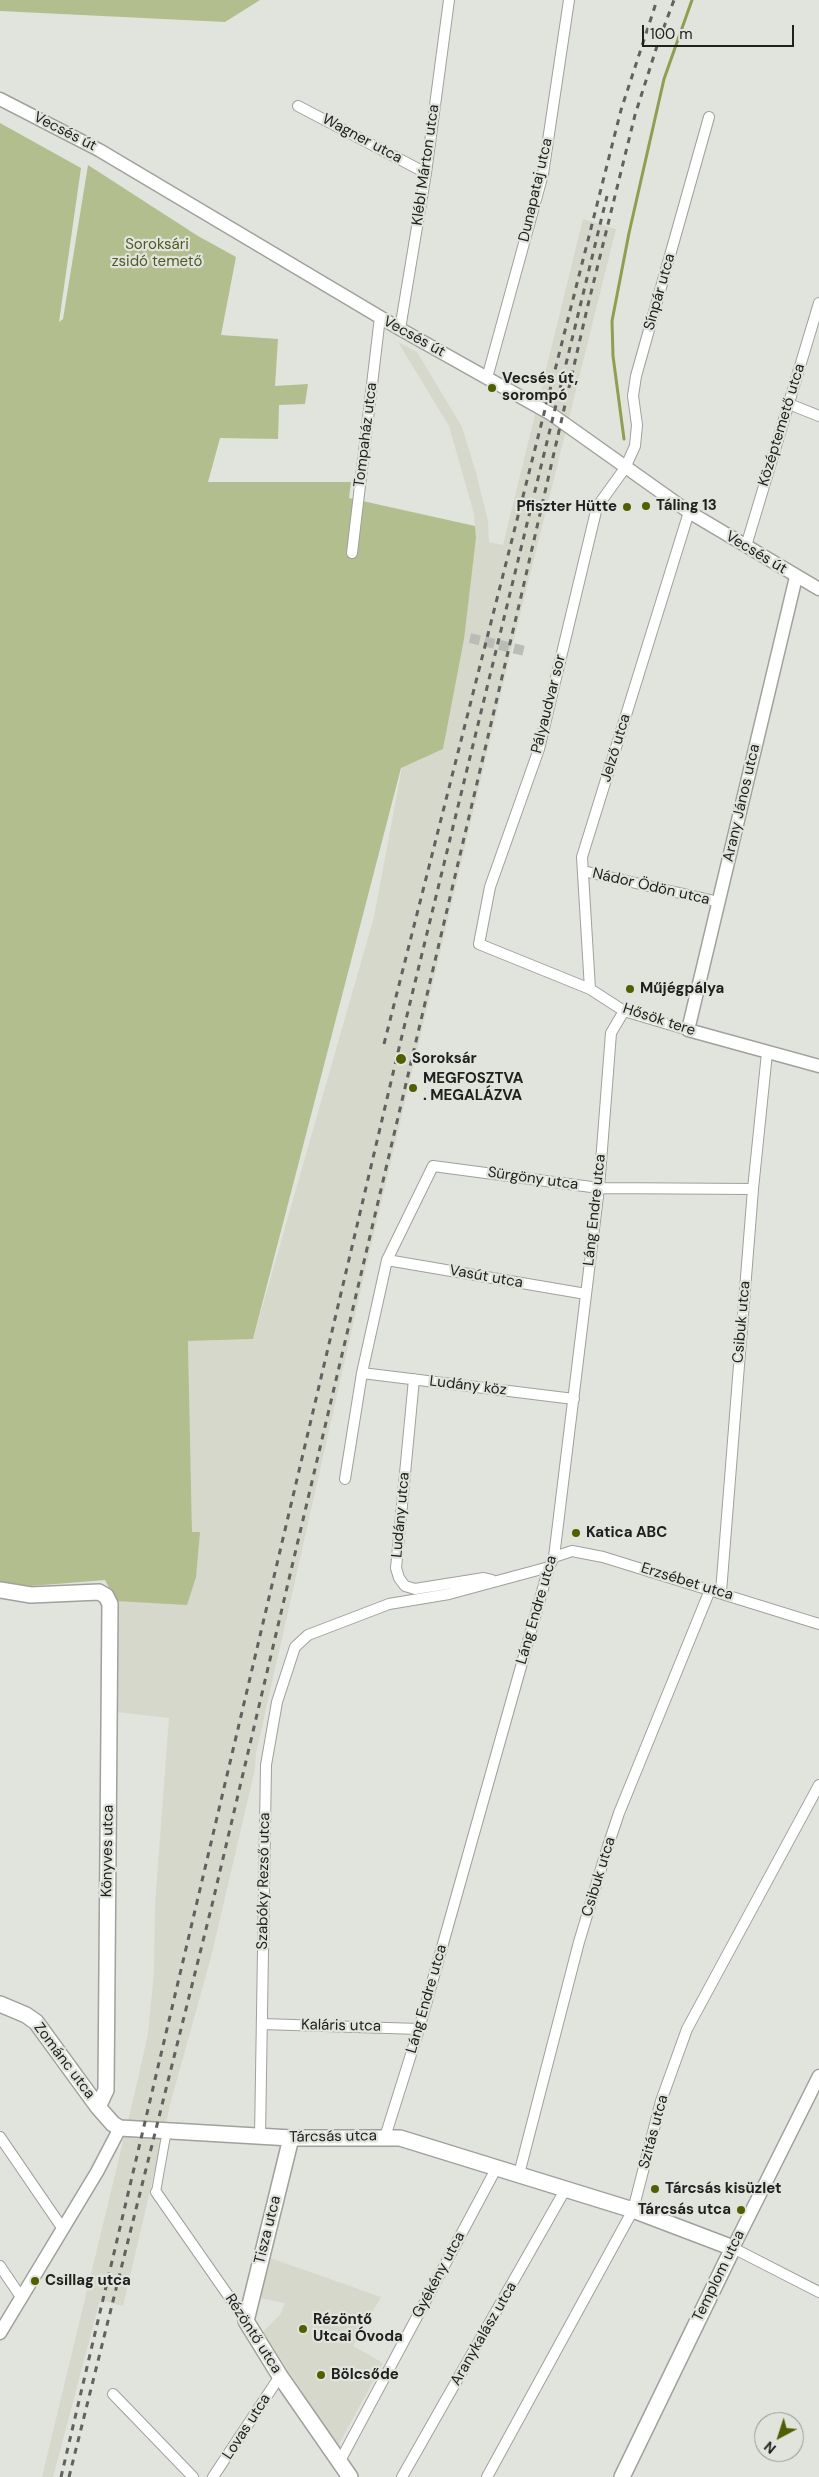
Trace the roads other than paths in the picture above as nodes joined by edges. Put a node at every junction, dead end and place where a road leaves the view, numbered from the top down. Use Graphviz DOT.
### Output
graph roads {
  1 [pos="449,0"];
  2 [pos="569,0"];
  3 [pos="0,99"];
  4 [pos="298,106"];
  5 [pos="709,117"];
  6 [pos="426,173"];
  7 [pos="819,303"];
  8 [pos="380,318"];
  9 [pos="400,329"];
  10 [pos="487,378"];
  11 [pos="789,404"];
  12 [pos="819,416"];
  13 [pos="625,468"];
  14 [pos="689,512"];
  15 [pos="746,546"];
  16 [pos="352,553"];
  17 [pos="796,577"];
  18 [pos="819,589"];
  19 [pos="583,871"];
  20 [pos="719,902"];
  21 [pos="479,944"];
  22 [pos="590,989"];
  23 [pos="624,1011"];
  24 [pos="688,1030"];
  25 [pos="767,1053"];
  26 [pos="819,1066"];
  27 [pos="599,1188"];
  28 [pos="753,1189"];
  29 [pos="386,1260"];
  30 [pos="586,1294"];
  31 [pos="362,1373"];
  32 [pos="414,1379"];
  33 [pos="574,1399"];
  34 [pos="345,1479"];
  35 [pos="554,1557"];
  36 [pos="549,1567"];
  37 [pos="497,1582"];
  38 [pos="0,1590"];
  39 [pos="716,1591"];
  40 [pos="819,1624"];
  41 [pos="819,1785"];
  42 [pos="0,2004"];
  43 [pos="262,2024"];
  44 [pos="419,2028"];
  45 [pos="819,2076"];
  46 [pos="98,2107"];
  47 [pos="120,2128"];
  48 [pos="168,2130"];
  49 [pos="385,2136"];
  50 [pos="0,2137"];
  51 [pos="260,2137"];
  52 [pos="291,2138"];
  53 [pos="497,2167"];
  54 [pos="519,2174"];
  55 [pos="566,2190"];
  56 [pos="156,2192"];
  57 [pos="633,2210"];
  58 [pos="62,2229"];
  59 [pos="733,2248"];
  60 [pos="0,2266"];
  61 [pos="819,2292"];
  62 [pos="21,2297"];
  63 [pos="246,2321"];
  64 [pos="0,2334"];
  65 [pos="280,2376"];
  66 [pos="113,2394"];
  67 [pos="340,2461"];
  68 [pos="193,2477"];
  69 [pos="213,2477"];
  70 [pos="350,2477"];
  71 [pos="402,2477"];
  72 [pos="487,2477"];
  73 [pos="622,2477"];
  1 -- 6 [label="street, Klébl Márton utca"];
  2 -- 10 [label="street, Dunapataj utca"];
  3 -- 8 [label="street, Vecsés út"];
  4 -- 6 [label="street, Wagner utca"];
  5 -- 13 [label="street, Sínpár utca"];
  6 -- 9 [label="street, Klébl Márton utca"];
  7 -- 11 [label="street, Középtemető utca"];
  8 -- 9 [label="street, Vecsés út"];
  8 -- 16 [label="street, Tompaház utca"];
  9 -- 10 [label="street, Vecsés út"];
  10 -- 13 [label="street, Vecsés út"];
  11 -- 12 [label="street"];
  11 -- 15 [label="street, Középtemető utca"];
  13 -- 14 [label="street, Vecsés út"];
  13 -- 21 [label="street, Pályaudvar sor"];
  14 -- 15 [label="street, Vecsés út"];
  14 -- 19 [label="street, Jelző utca"];
  15 -- 17 [label="street, Vecsés út"];
  17 -- 18 [label="street, Vecsés út"];
  17 -- 20 [label="street, Arany János utca"];
  19 -- 20 [label="street, Nádor Ödön utca"];
  19 -- 22 [label="street, Jelző utca"];
  20 -- 24 [label="street, Arany János utca"];
  21 -- 22 [label="street, Hősök tere"];
  22 -- 23 [label="street, Hősök tere"];
  23 -- 24 [label="street, Hősök tere"];
  23 -- 27 [label="street, Láng Endre utca"];
  24 -- 25 [label="street, Hősök tere"];
  25 -- 26 [label="street, Hősök tere"];
  25 -- 28 [label="street, Csibuk utca"];
  27 -- 28 [label="street, Sürgöny utca"];
  27 -- 29 [label="street, Sürgöny utca"];
  27 -- 30 [label="street, Láng Endre utca"];
  28 -- 39 [label="street, Csibuk utca"];
  29 -- 30 [label="street, Vasút utca"];
  29 -- 31 [label="street"];
  30 -- 33 [label="street, Láng Endre utca"];
  31 -- 32 [label="street, Ludány köz"];
  31 -- 34 [label="street"];
  32 -- 33 [label="street, Ludány köz"];
  32 -- 37 [label="street, Ludány utca"];
  33 -- 35 [label="street, Láng Endre utca"];
  35 -- 36 [label="street, Láng Endre utca"];
  35 -- 39 [label="street, Erzsébet utca"];
  36 -- 37 [label="street"];
  36 -- 44 [label="street, Láng Endre utca"];
  37 -- 43 [label="street, Szabóky Rezső utca"];
  38 -- 46 [label="main road, Könyves utca"];
  39 -- 40 [label="street, Erzsébet utca"];
  39 -- 54 [label="street, Csibuk utca"];
  41 -- 57 [label="street, Szitás utca"];
  42 -- 46 [label="main road, Zománc utca"];
  43 -- 44 [label="street, Kaláris utca"];
  43 -- 51 [label="street, Szabóky Rezső utca"];
  44 -- 49 [label="street, Láng Endre utca"];
  45 -- 59 [label="street, Templom utca"];
  46 -- 47 [label="main road"];
  47 -- 48 [label="main road, Tárcsás utca"];
  47 -- 58 [label="street"];
  48 -- 51 [label="main road, Tárcsás utca"];
  48 -- 56 [label="street"];
  49 -- 52 [label="main road, Tárcsás utca"];
  49 -- 53 [label="main road, Tárcsás utca"];
  50 -- 58 [label="street"];
  51 -- 52 [label="main road, Tárcsás utca"];
  52 -- 63 [label="main road, Tisza utca"];
  53 -- 54 [label="main road, Tárcsás utca"];
  53 -- 67 [label="street, Gyékény utca"];
  54 -- 55 [label="main road, Tárcsás utca"];
  55 -- 57 [label="main road, Tárcsás utca"];
  55 -- 71 [label="street, Aranykalász utca"];
  56 -- 63 [label="street, Rézöntő utca"];
  57 -- 59 [label="main road, Tárcsás utca"];
  57 -- 72 [label="street, Szitás utca"];
  58 -- 62 [label="street"];
  59 -- 61 [label="street, Tárcsás utca"];
  59 -- 73 [label="main road, Templom utca"];
  60 -- 62 [label="street"];
  62 -- 64 [label="street"];
  63 -- 65 [label="main road, Rézöntő utca"];
  65 -- 67 [label="main road, Rézöntő utca"];
  65 -- 69 [label="street, Lovas utca"];
  66 -- 68 [label="street"];
  67 -- 70 [label="main road, Rézöntő utca"];
}
